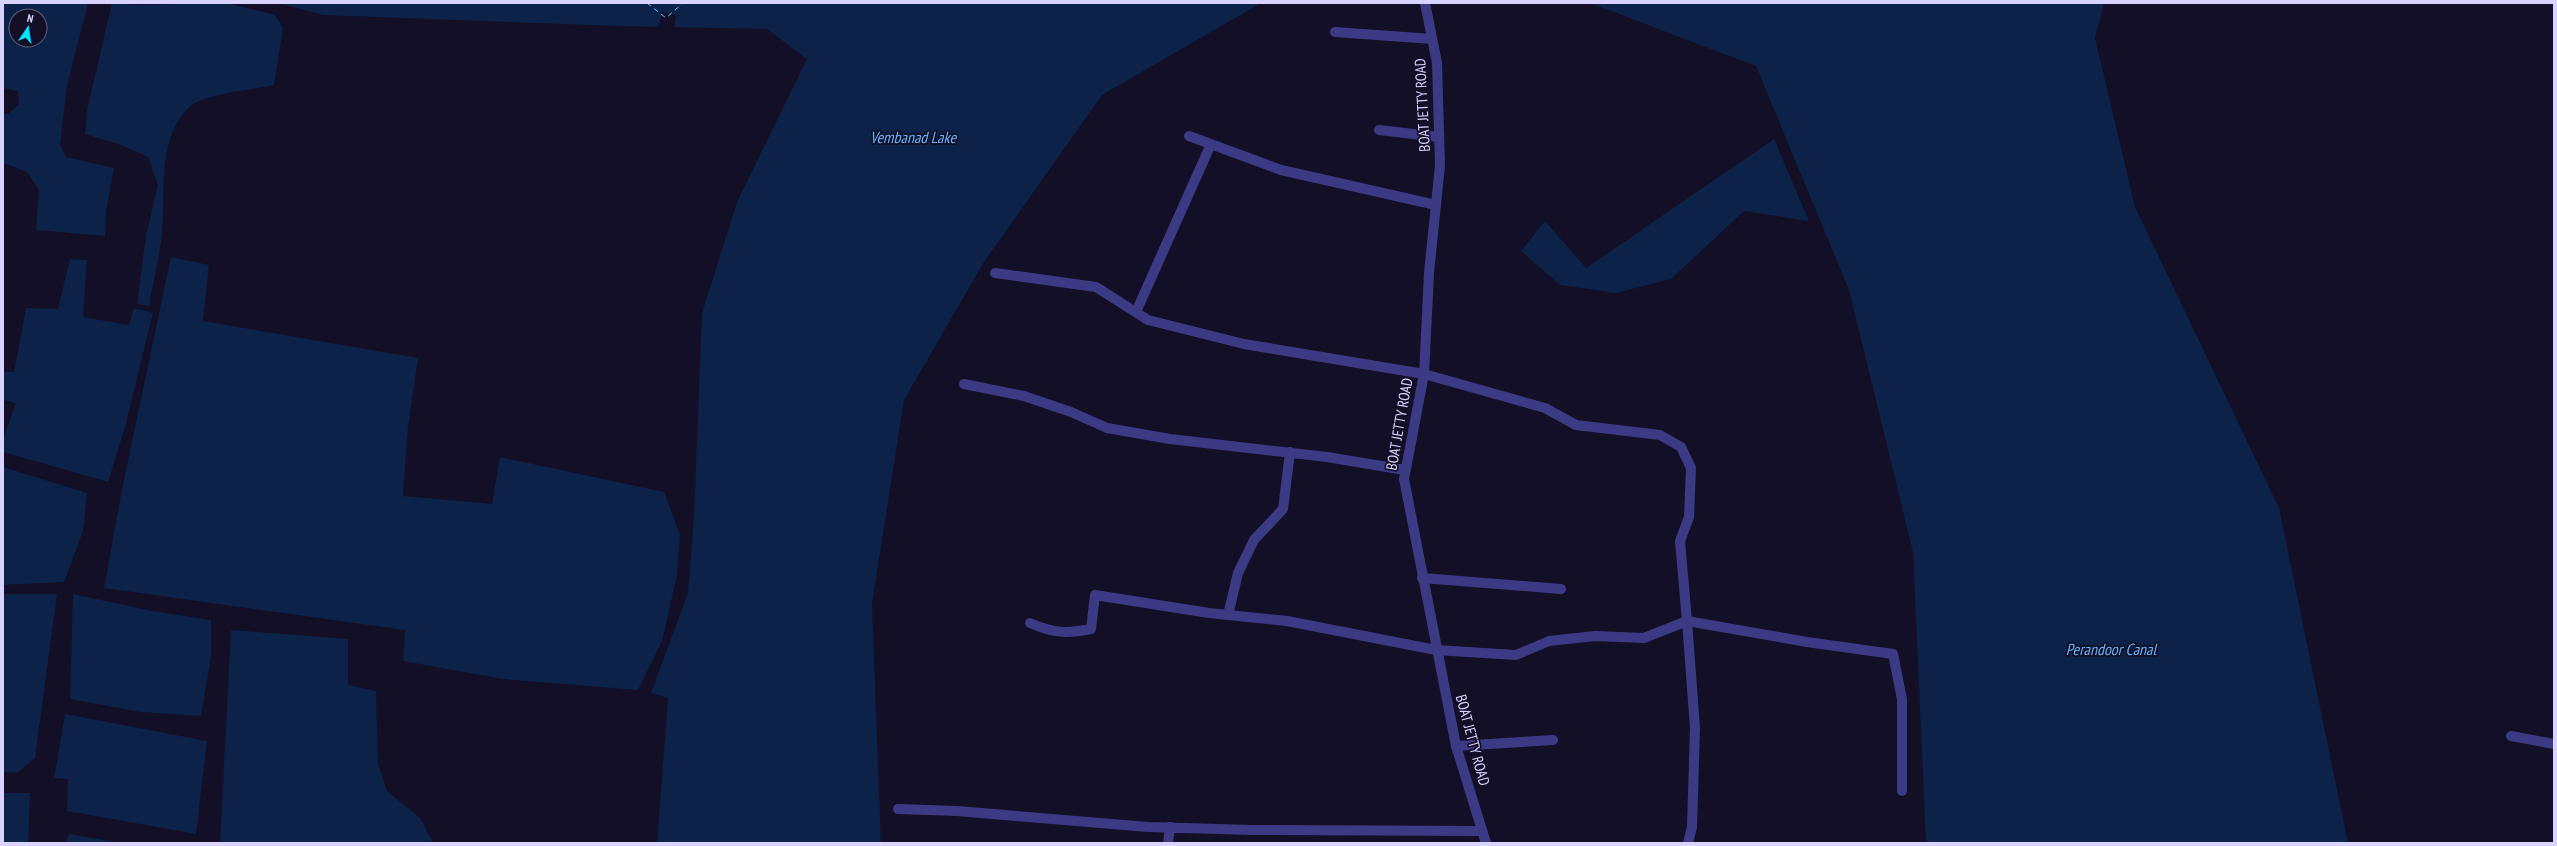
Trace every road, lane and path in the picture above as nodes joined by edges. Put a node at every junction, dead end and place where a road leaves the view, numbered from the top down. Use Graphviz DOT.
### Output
graph roads {
  1 [pos="1425,3"];
  2 [pos="1335,32"];
  3 [pos="1432,39"];
  4 [pos="1379,130"];
  5 [pos="1189,136"];
  6 [pos="1439,137"];
  7 [pos="1211,144"];
  8 [pos="1436,204"];
  9 [pos="995,273"];
  10 [pos="1136,312"];
  11 [pos="1424,374"];
  12 [pos="964,384"];
  13 [pos="1290,452"];
  14 [pos="1405,470"];
  15 [pos="1422,578"];
  16 [pos="1561,589"];
  17 [pos="1228,615"];
  18 [pos="1687,621"];
  19 [pos="1030,623"];
  20 [pos="1436,650"];
  21 [pos="2511,736"];
  22 [pos="1554,740"];
  23 [pos="2554,744"];
  24 [pos="1456,746"];
  25 [pos="1902,791"];
  26 [pos="898,809"];
  27 [pos="1170,827"];
  28 [pos="1482,831"];
  29 [pos="1168,843"];
  30 [pos="1486,843"];
  31 [pos="1688,843"];
  1 -- 3 [label="street, BOAT JETTY ROAD"];
  2 -- 3 [label="street"];
  3 -- 6 [label="street, BOAT JETTY ROAD"];
  4 -- 6 [label="street"];
  5 -- 7 [label="street"];
  6 -- 8 [label="street, BOAT JETTY ROAD"];
  7 -- 8 [label="street"];
  7 -- 10 [label="street"];
  8 -- 11 [label="street, BOAT JETTY ROAD"];
  9 -- 10 [label="street"];
  10 -- 11 [label="street"];
  11 -- 14 [label="street, BOAT JETTY ROAD"];
  11 -- 18 [label="street"];
  12 -- 13 [label="street"];
  13 -- 14 [label="street"];
  13 -- 17 [label="street"];
  14 -- 15 [label="street, BOAT JETTY ROAD"];
  15 -- 16 [label="street"];
  15 -- 20 [label="street, BOAT JETTY ROAD"];
  17 -- 19 [label="street"];
  17 -- 20 [label="street"];
  18 -- 20 [label="street"];
  18 -- 25 [label="street"];
  18 -- 31 [label="street"];
  20 -- 24 [label="street, BOAT JETTY ROAD"];
  21 -- 23 [label="street"];
  22 -- 24 [label="street"];
  24 -- 28 [label="street, BOAT JETTY ROAD"];
  26 -- 27 [label="street"];
  27 -- 28 [label="street"];
  27 -- 29 [label="street"];
  28 -- 30 [label="street, BOAT JETTY ROAD"];
}
